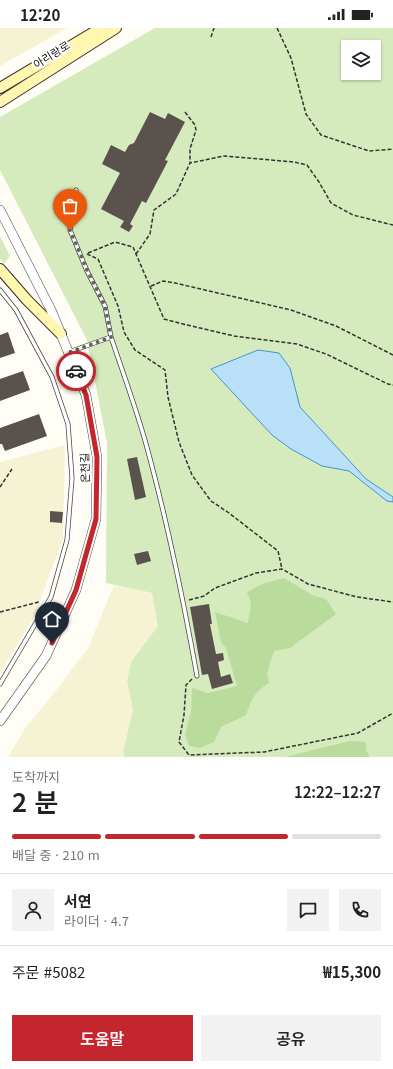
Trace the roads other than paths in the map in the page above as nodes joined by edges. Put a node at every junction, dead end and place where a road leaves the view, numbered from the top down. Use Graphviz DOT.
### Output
graph roads {
  1 [pos="100,28"];
  2 [pos="116,28"];
  3 [pos="0,88"];
  4 [pos="0,102"];
  5 [pos="76,190"];
  6 [pos="0,210"];
  7 [pos="0,269"];
  8 [pos="0,290"];
  9 [pos="61,334"];
  10 [pos="111,337"];
  11 [pos="68,353"];
  12 [pos="197,676"];
  13 [pos="0,684"];
  14 [pos="0,721"];
  1 -- 3 [label="main road, 아리랑로"];
  2 -- 4 [label="main road, 아리랑로"];
  5 -- 10 [label="lane"];
  6 -- 9 [label="street, 온천길"];
  7 -- 9 [label="main road"];
  8 -- 13 [label="lane"];
  9 -- 11 [label="street, 온천길"];
  10 -- 11 [label="lane"];
  10 -- 12 [label="lane"];
  11 -- 14 [label="street, 온천길"];
}
